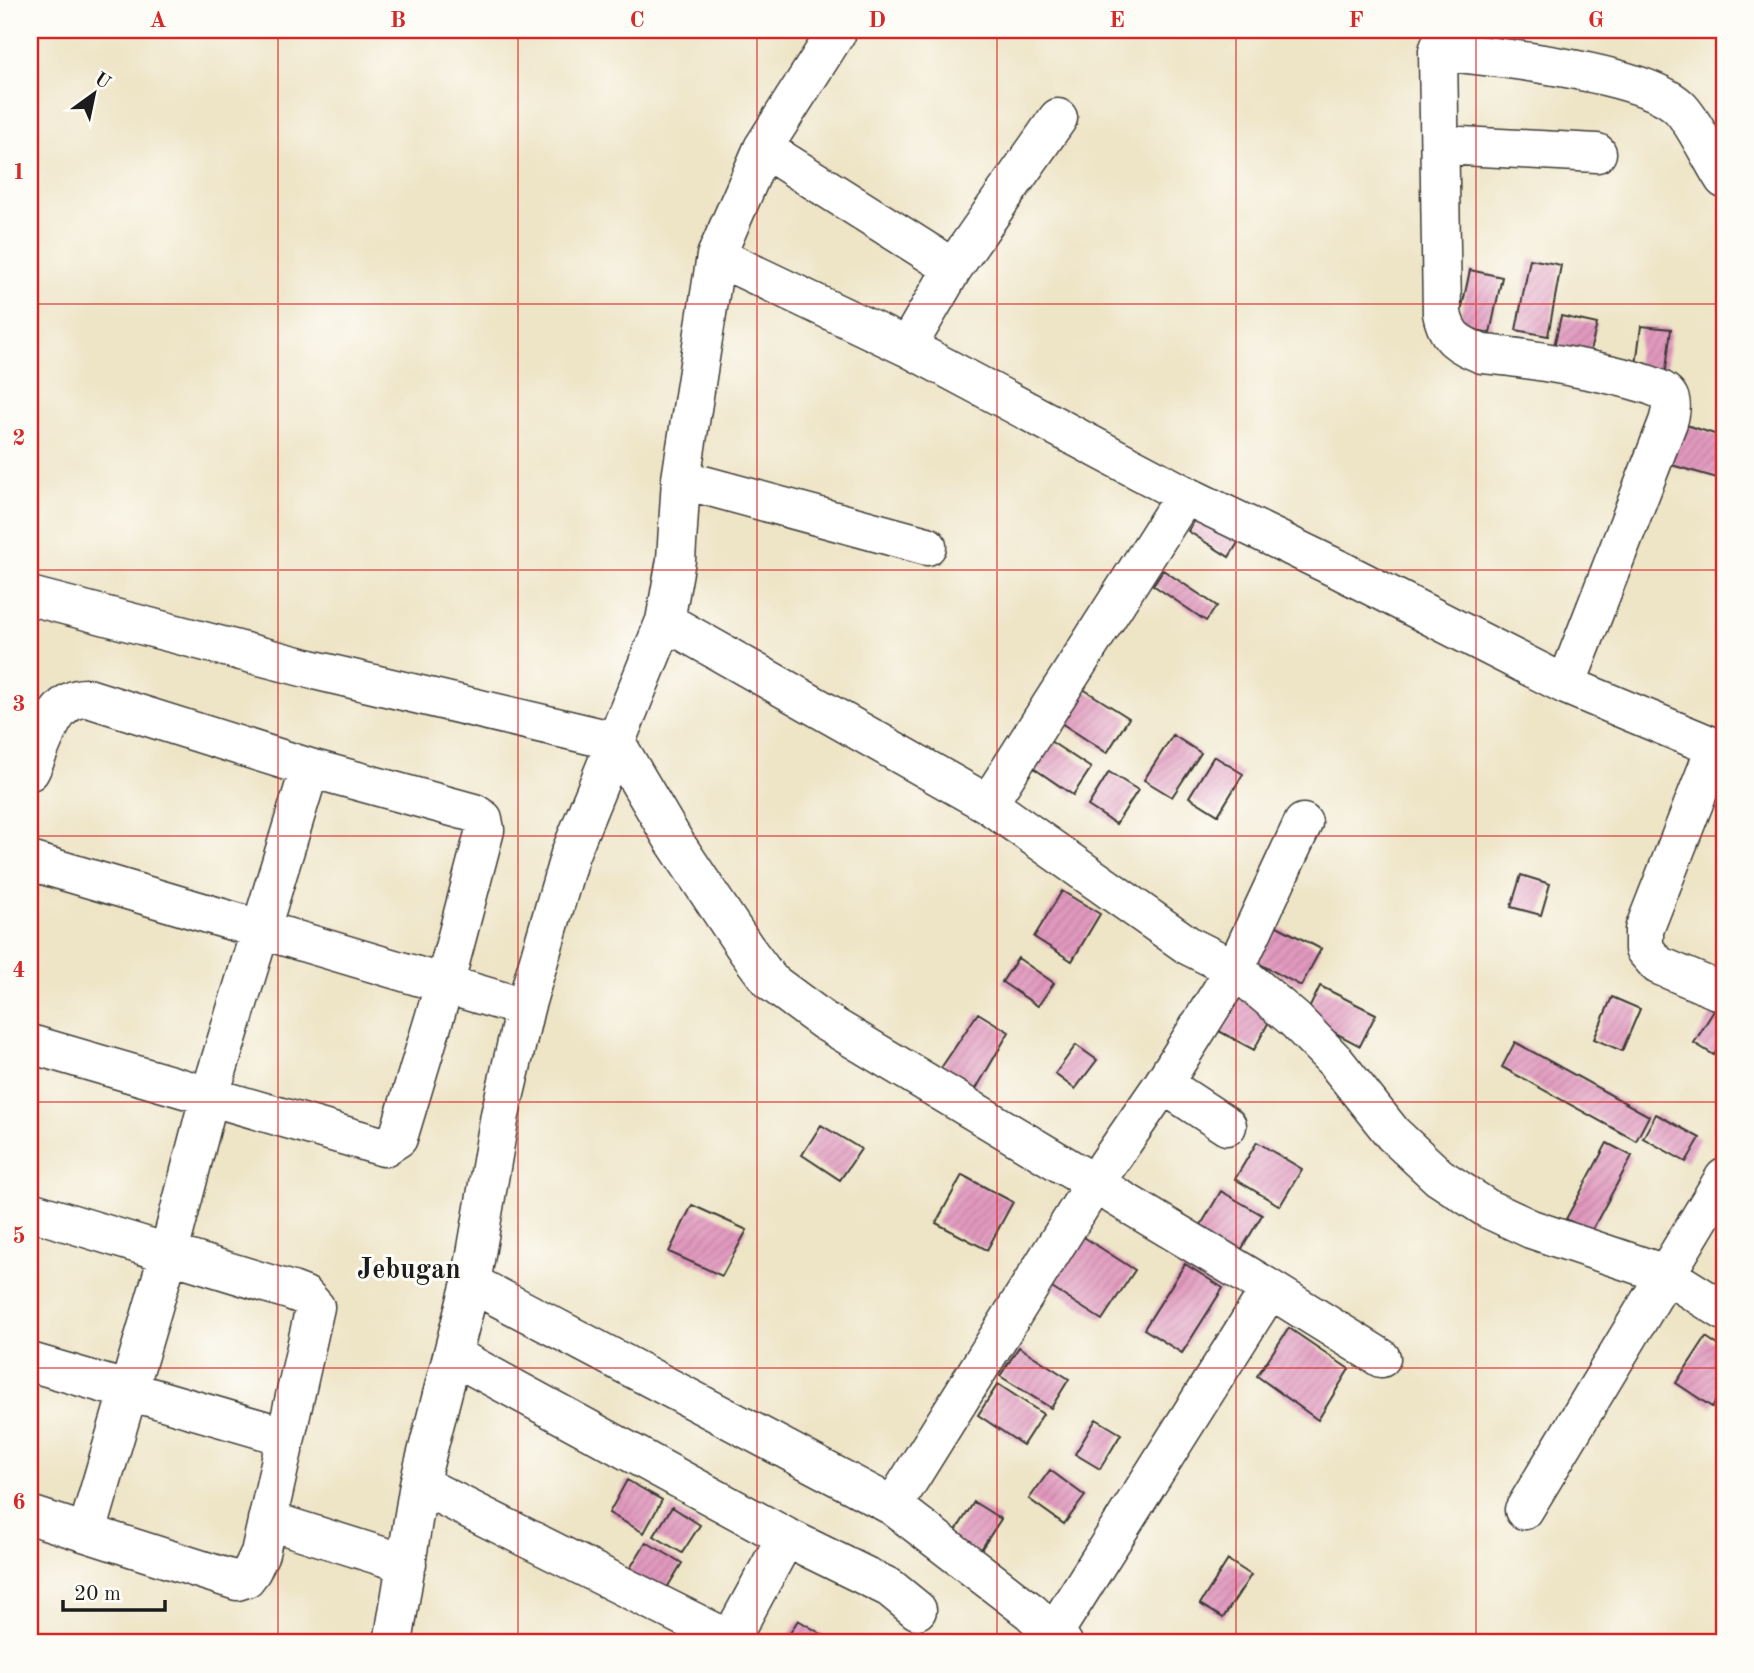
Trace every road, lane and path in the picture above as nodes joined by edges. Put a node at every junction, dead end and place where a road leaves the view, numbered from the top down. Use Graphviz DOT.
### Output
graph roads {
  1 [pos="838,30"];
  2 [pos="1442,40"];
  3 [pos="1058,118"];
  4 [pos="1442,145"];
  5 [pos="763,148"];
  6 [pos="1597,153"];
  7 [pos="1724,179"];
  8 [pos="716,256"];
  9 [pos="953,268"];
  10 [pos="906,347"];
  11 [pos="681,479"];
  12 [pos="1185,495"];
  13 [pos="927,546"];
  14 [pos="47,600"];
  15 [pos="665,621"];
  16 [pos="1566,685"];
  17 [pos="615,741"];
  18 [pos="1720,750"];
  19 [pos="310,768"];
  20 [pos="30,771"];
  21 [pos="988,804"];
  22 [pos="1303,822"];
  23 [pos="30,861"];
  24 [pos="262,931"];
  25 [pos="1235,969"];
  26 [pos="444,986"];
  27 [pos="1724,993"];
  28 [pos="526,1008"];
  29 [pos="30,1044"];
  30 [pos="1163,1084"];
  31 [pos="209,1098"];
  32 [pos="1227,1126"];
  33 [pos="1724,1178"];
  34 [pos="1094,1184"];
  35 [pos="30,1212"];
  36 [pos="168,1256"];
  37 [pos="1665,1274"];
  38 [pos="471,1283"];
  39 [pos="1270,1289"];
  40 [pos="1724,1311"];
  41 [pos="454,1356"];
  42 [pos="1381,1358"];
  43 [pos="30,1362"];
  44 [pos="128,1391"];
  45 [pos="284,1436"];
  46 [pos="419,1484"];
  47 [pos="893,1506"];
  48 [pos="1524,1510"];
  49 [pos="30,1514"];
  50 [pos="267,1520"];
  51 [pos="87,1532"];
  52 [pos="786,1537"];
  53 [pos="407,1564"];
  54 [pos="917,1611"];
  55 [pos="1058,1638"];
  56 [pos="733,1642"];
  57 [pos="393,1643"];
  1 -- 5 [label="street"];
  2 -- 4 [label="street"];
  2 -- 7 [label="street"];
  3 -- 9 [label="street"];
  4 -- 6 [label="street"];
  4 -- 16 [label="street"];
  5 -- 8 [label="street"];
  5 -- 9 [label="street"];
  8 -- 10 [label="street"];
  8 -- 11 [label="street"];
  9 -- 10 [label="street"];
  10 -- 12 [label="street"];
  11 -- 13 [label="street"];
  11 -- 15 [label="street"];
  12 -- 16 [label="street"];
  12 -- 21 [label="street"];
  14 -- 17 [label="street"];
  15 -- 17 [label="street"];
  15 -- 21 [label="street"];
  16 -- 18 [label="street"];
  17 -- 28 [label="street"];
  17 -- 34 [label="street"];
  18 -- 27 [label="street"];
  19 -- 20 [label="street"];
  19 -- 24 [label="street"];
  19 -- 26 [label="street"];
  21 -- 25 [label="street"];
  22 -- 25 [label="street"];
  23 -- 24 [label="street"];
  24 -- 26 [label="street"];
  24 -- 31 [label="street"];
  25 -- 30 [label="street"];
  25 -- 37 [label="street"];
  26 -- 28 [label="street"];
  26 -- 31 [label="street"];
  28 -- 38 [label="street"];
  29 -- 31 [label="street"];
  30 -- 32 [label="street"];
  30 -- 34 [label="street"];
  31 -- 36 [label="street"];
  33 -- 37 [label="street"];
  34 -- 39 [label="street"];
  34 -- 47 [label="street"];
  35 -- 36 [label="street"];
  36 -- 44 [label="street"];
  36 -- 45 [label="street"];
  37 -- 40 [label="street"];
  37 -- 48 [label="street"];
  38 -- 41 [label="street"];
  38 -- 47 [label="street"];
  39 -- 42 [label="street"];
  39 -- 55 [label="street"];
  41 -- 46 [label="street"];
  41 -- 52 [label="street"];
  43 -- 44 [label="street"];
  44 -- 45 [label="street"];
  44 -- 51 [label="street"];
  45 -- 50 [label="street"];
  46 -- 53 [label="street"];
  46 -- 56 [label="street"];
  47 -- 55 [label="street"];
  49 -- 51 [label="street"];
  50 -- 51 [label="street"];
  50 -- 53 [label="street"];
  52 -- 54 [label="street"];
  52 -- 56 [label="street"];
  53 -- 57 [label="street"];
}
